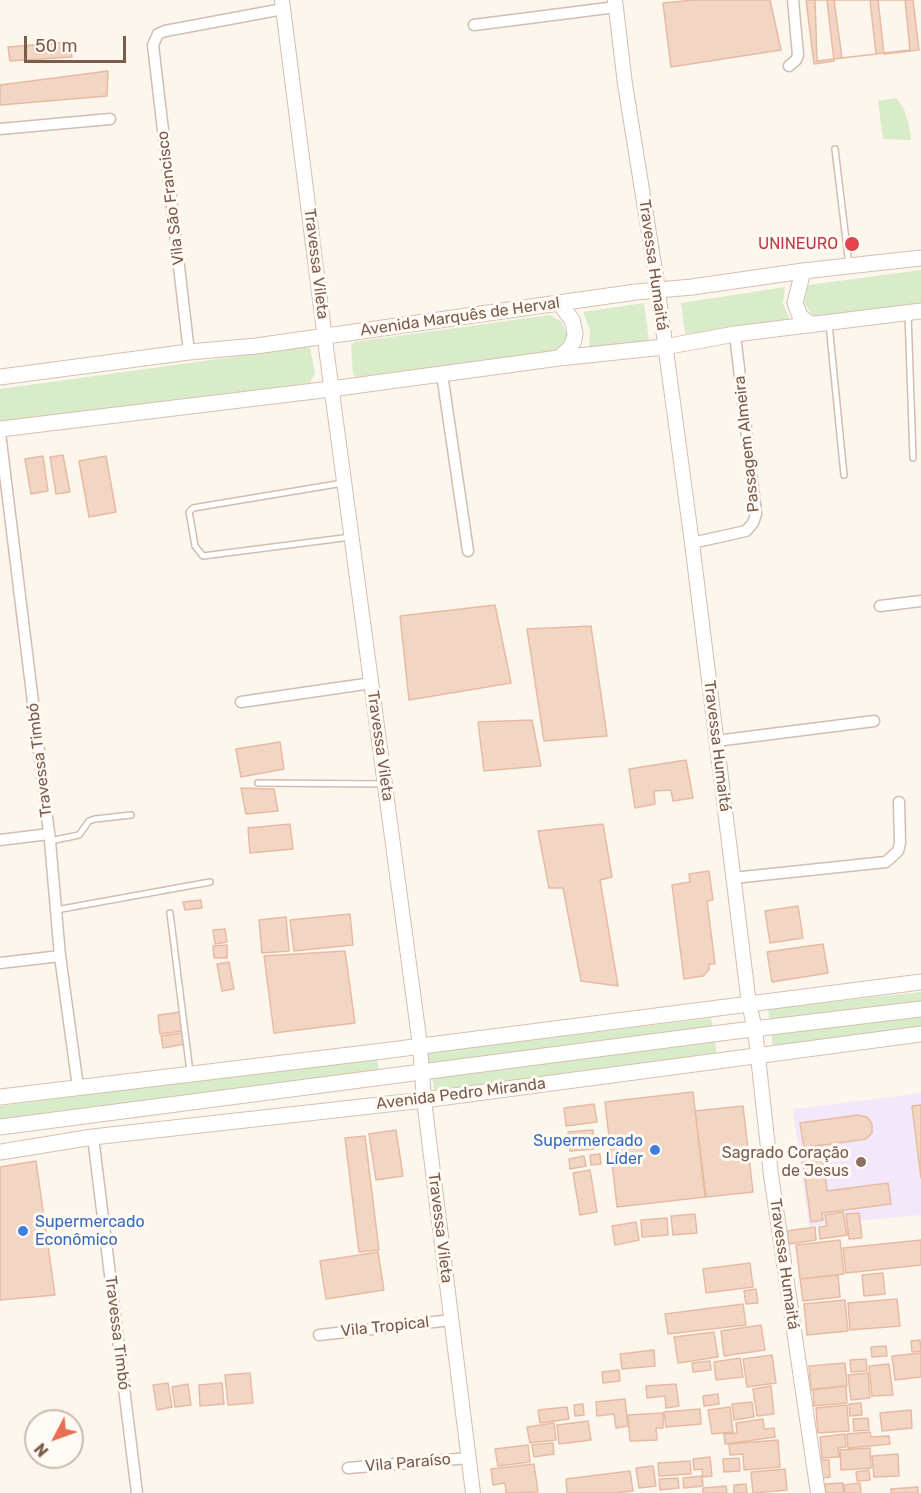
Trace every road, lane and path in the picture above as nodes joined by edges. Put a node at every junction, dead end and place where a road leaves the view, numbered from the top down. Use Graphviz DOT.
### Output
graph roads {
  1 [pos="793,0"];
  2 [pos="282,4"];
  3 [pos="615,4"];
  4 [pos="474,25"];
  5 [pos="789,66"];
  6 [pos="110,119"];
  7 [pos="0,129"];
  8 [pos="835,149"];
  9 [pos="921,258"];
  10 [pos="850,266"];
  11 [pos="803,271"];
  12 [pos="657,290"];
  13 [pos="560,304"];
  14 [pos="914,312"];
  15 [pos="829,322"];
  16 [pos="811,325"];
  17 [pos="735,334"];
  18 [pos="325,335"];
  19 [pos="664,346"];
  20 [pos="189,352"];
  21 [pos="559,358"];
  22 [pos="442,374"];
  23 [pos="0,377"];
  24 [pos="332,389"];
  25 [pos="0,431"];
  26 [pos="913,458"];
  27 [pos="844,475"];
  28 [pos="345,483"];
  29 [pos="352,537"];
  30 [pos="692,543"];
  31 [pos="468,550"];
  32 [pos="921,601"];
  33 [pos="880,606"];
  34 [pos="372,683"];
  35 [pos="242,702"];
  36 [pos="874,721"];
  37 [pos="716,741"];
  38 [pos="258,783"];
  39 [pos="385,784"];
  40 [pos="899,802"];
  41 [pos="131,815"];
  42 [pos="50,838"];
  43 [pos="0,840"];
  44 [pos="734,878"];
  45 [pos="210,882"];
  46 [pos="56,910"];
  47 [pos="170,913"];
  48 [pos="60,956"];
  49 [pos="0,963"];
  50 [pos="921,982"];
  51 [pos="749,1004"];
  52 [pos="921,1009"];
  53 [pos="754,1029"];
  54 [pos="921,1034"];
  55 [pos="420,1045"];
  56 [pos="757,1057"];
  57 [pos="421,1071"];
  58 [pos="190,1074"];
  59 [pos="78,1087"];
  60 [pos="0,1097"];
  61 [pos="424,1100"];
  62 [pos="0,1127"];
  63 [pos="93,1137"];
  64 [pos="0,1152"];
  65 [pos="451,1320"];
  66 [pos="319,1335"];
  67 [pos="469,1458"];
  68 [pos="348,1468"];
  69 [pos="137,1493"];
  70 [pos="473,1493"];
  71 [pos="818,1493"];
  1 -- 5 [label="street"];
  2 -- 18 [label="street, Travessa Vileta"];
  2 -- 20 [label="street, Vila São Francisco"];
  3 -- 4 [label="street"];
  3 -- 12 [label="street, Travessa Humaitá"];
  6 -- 7 [label="street"];
  8 -- 10 [label="lane"];
  9 -- 10 [label="main road, Avenida Marquês de Herval"];
  10 -- 11 [label="main road, Avenida Marquês de Herval"];
  11 -- 12 [label="main road, Avenida Marquês de Herval"];
  11 -- 16 [label="main road"];
  12 -- 13 [label="main road, Avenida Marquês de Herval"];
  12 -- 19 [label="street, Travessa Humaitá"];
  13 -- 18 [label="main road, Avenida Marquês de Herval"];
  13 -- 21 [label="main road"];
  14 -- 15 [label="main road"];
  14 -- 26 [label="lane"];
  15 -- 16 [label="main road"];
  15 -- 27 [label="lane"];
  16 -- 17 [label="main road"];
  17 -- 19 [label="main road"];
  17 -- 30 [label="street, Passagem Almeira"];
  18 -- 20 [label="main road, Avenida Marquês de Herval"];
  18 -- 24 [label="street, Travessa Vileta"];
  19 -- 21 [label="main road"];
  19 -- 30 [label="street, Travessa Humaitá"];
  20 -- 23 [label="main road, Avenida Marquês de Herval"];
  21 -- 22 [label="main road"];
  22 -- 24 [label="main road"];
  22 -- 31 [label="street"];
  24 -- 25 [label="main road"];
  24 -- 28 [label="street, Travessa Vileta"];
  25 -- 42 [label="street, Travessa Timbó"];
  28 -- 29 [label="street, Travessa Vileta"];
  28 -- 29 [label="lane"];
  29 -- 34 [label="street, Travessa Vileta"];
  30 -- 37 [label="street, Travessa Humaitá"];
  32 -- 33 [label="street"];
  34 -- 35 [label="street"];
  34 -- 39 [label="street, Travessa Vileta"];
  36 -- 37 [label="street"];
  37 -- 44 [label="street, Travessa Humaitá"];
  38 -- 39 [label="lane"];
  39 -- 55 [label="street, Travessa Vileta"];
  40 -- 44 [label="street"];
  41 -- 42 [label="lane"];
  42 -- 43 [label="street"];
  42 -- 46 [label="street, Travessa Timbó"];
  44 -- 51 [label="street, Travessa Humaitá"];
  45 -- 46 [label="lane"];
  46 -- 48 [label="street, Travessa Timbó"];
  47 -- 58 [label="lane"];
  48 -- 49 [label="street"];
  48 -- 59 [label="street, Travessa Timbó"];
  50 -- 51 [label="main road"];
  51 -- 53 [label="street, Travessa Humaitá"];
  51 -- 55 [label="main road"];
  52 -- 53 [label="main road, Avenida Pedro Miranda"];
  53 -- 56 [label="street, Travessa Humaitá"];
  53 -- 57 [label="main road, Avenida Pedro Miranda"];
  54 -- 56 [label="main road, Avenida Pedro Miranda"];
  55 -- 57 [label="street, Travessa Vileta"];
  55 -- 58 [label="main road"];
  56 -- 61 [label="main road, Avenida Pedro Miranda"];
  56 -- 71 [label="street, Travessa Humaitá"];
  57 -- 61 [label="street, Travessa Vileta"];
  57 -- 62 [label="main road, Avenida Pedro Miranda"];
  58 -- 59 [label="main road"];
  59 -- 60 [label="main road"];
  61 -- 63 [label="main road, Avenida Pedro Miranda"];
  61 -- 65 [label="street, Travessa Vileta"];
  63 -- 64 [label="main road, Avenida Pedro Miranda"];
  63 -- 69 [label="street, Travessa Timbó"];
  65 -- 66 [label="street, Vila Tropical"];
  65 -- 67 [label="street, Travessa Vileta"];
  67 -- 68 [label="street, Vila Paraíso"];
  67 -- 70 [label="street, Travessa Vileta"];
}
